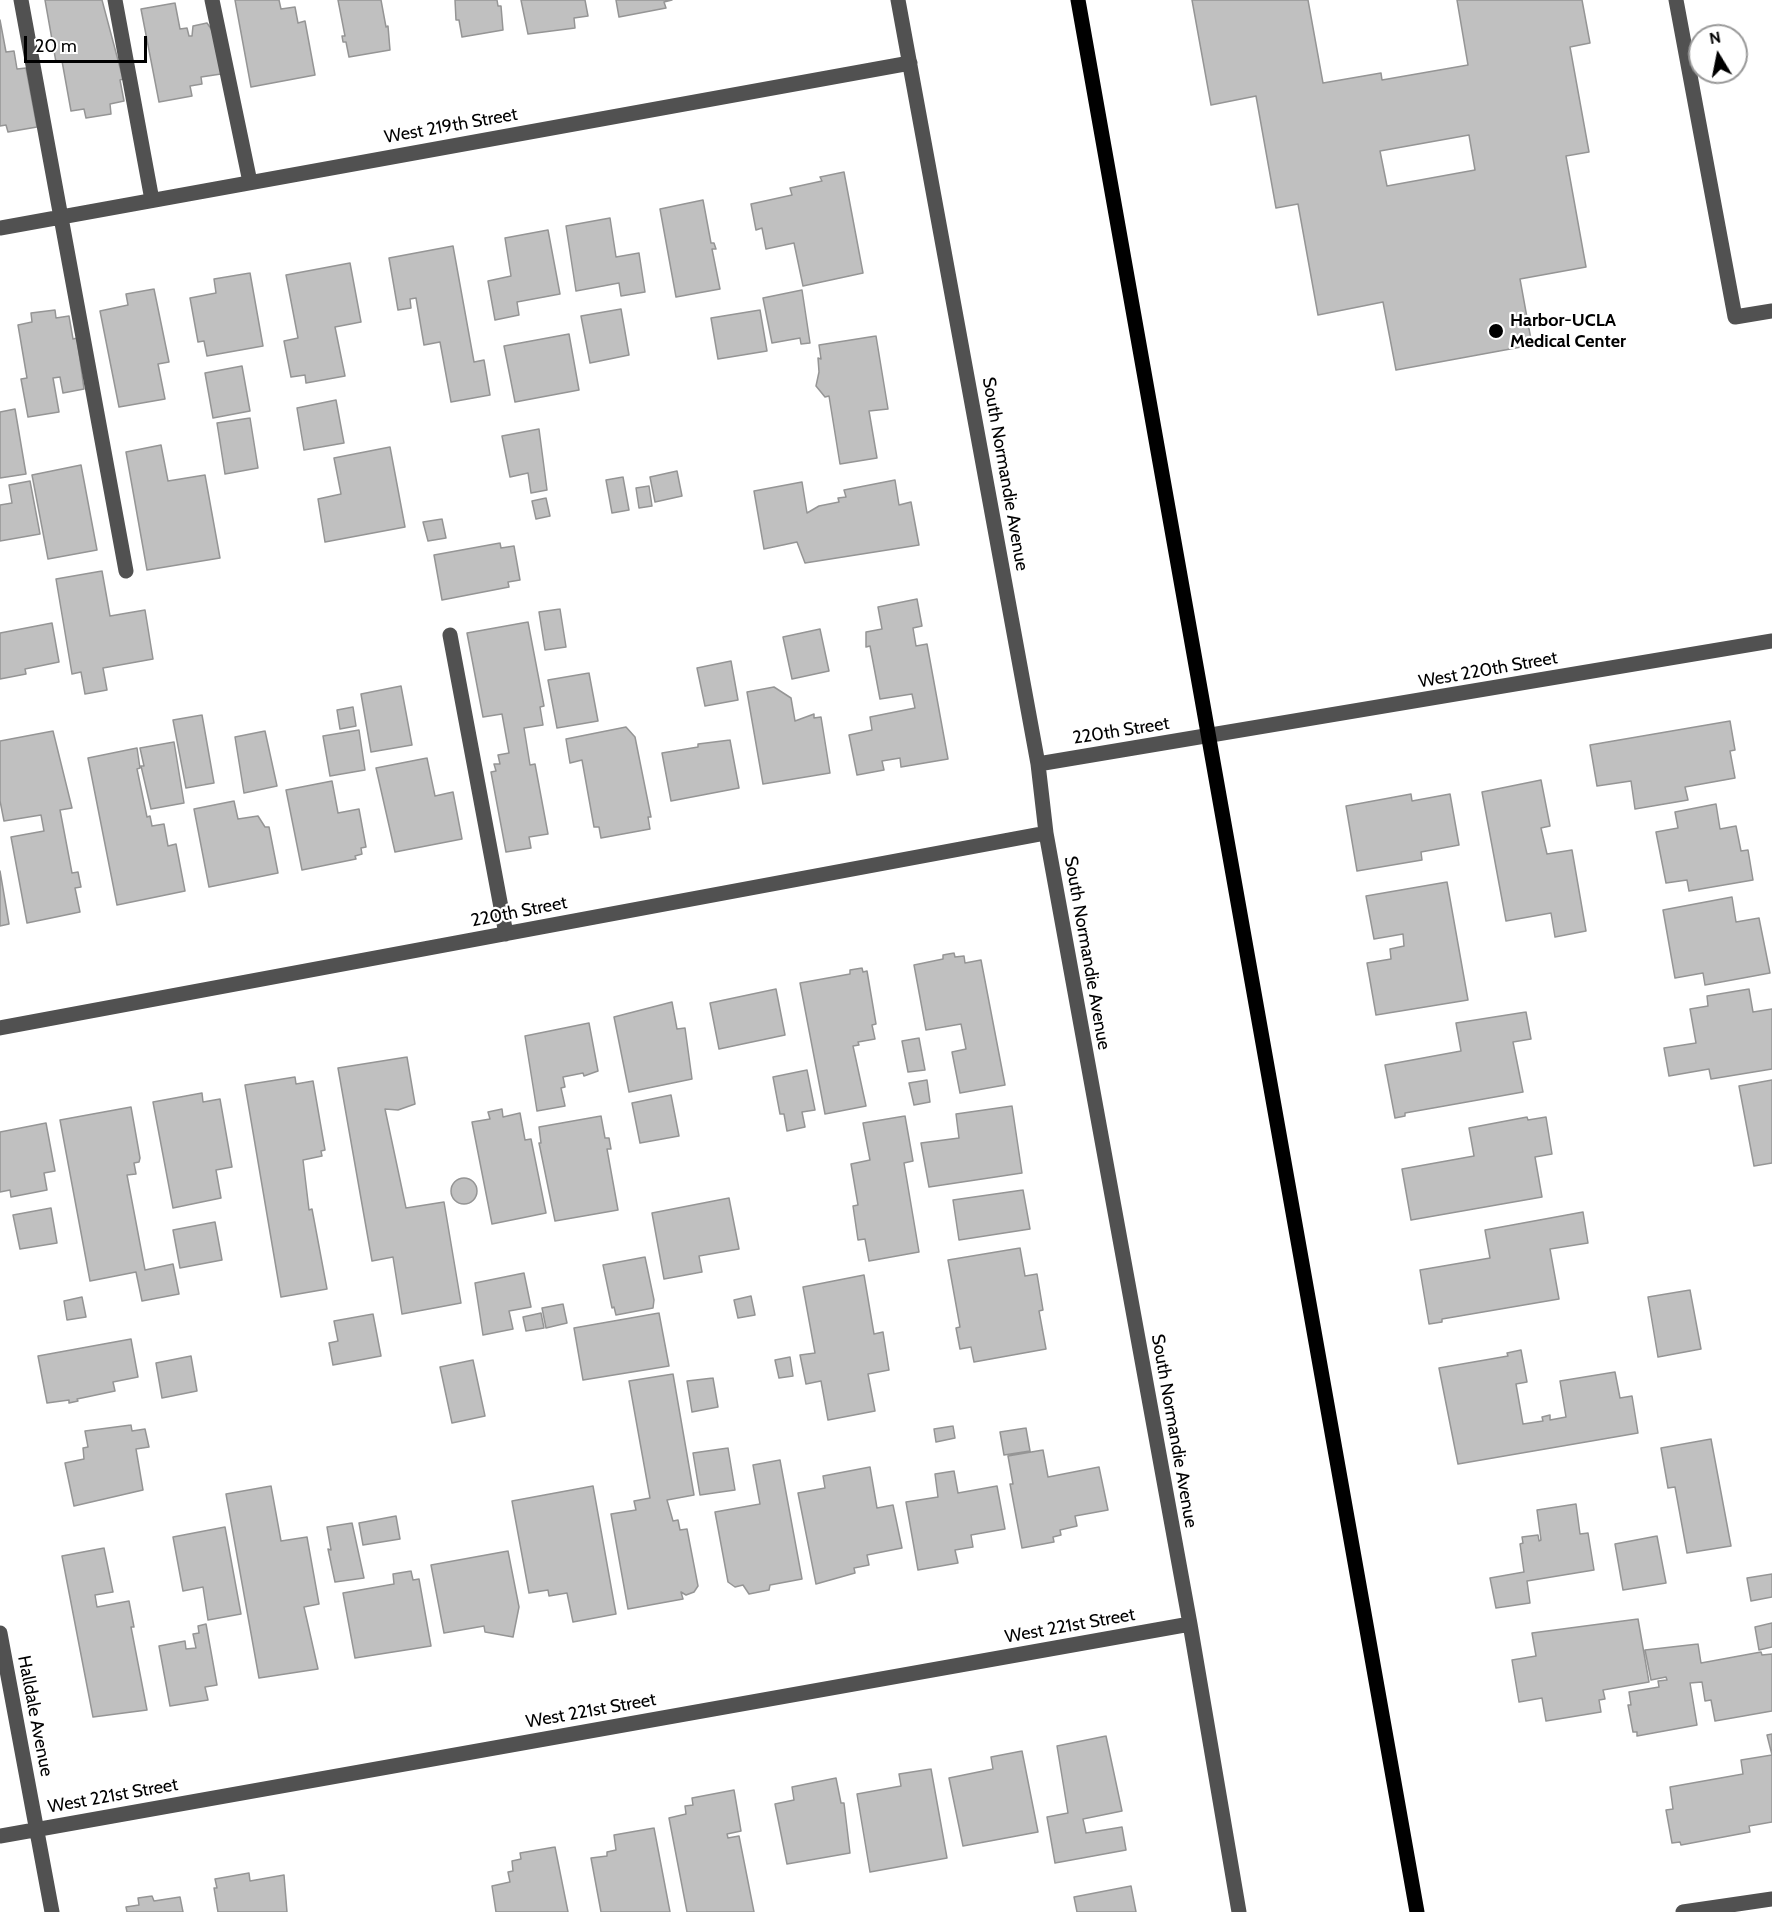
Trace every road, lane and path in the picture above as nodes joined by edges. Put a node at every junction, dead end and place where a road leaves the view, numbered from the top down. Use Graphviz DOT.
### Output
graph roads {
  1 [pos="21,0"];
  2 [pos="115,0"];
  3 [pos="212,0"];
  4 [pos="898,0"];
  5 [pos="1078,0"];
  6 [pos="1676,0"];
  7 [pos="910,63"];
  8 [pos="250,182"];
  9 [pos="152,200"];
  10 [pos="60,217"];
  11 [pos="0,228"];
  12 [pos="1772,310"];
  13 [pos="126,571"];
  14 [pos="450,635"];
  15 [pos="1772,641"];
  16 [pos="1210,737"];
  17 [pos="1038,764"];
  18 [pos="1046,833"];
  19 [pos="506,934"];
  20 [pos="0,1028"];
  21 [pos="1190,1624"];
  22 [pos="0,1633"];
  23 [pos="37,1829"];
  24 [pos="0,1836"];
  25 [pos="1772,1899"];
  26 [pos="52,1912"];
  27 [pos="1239,1912"];
  28 [pos="1417,1912"];
  29 [pos="1683,1912"];
  1 -- 10 [label="street"];
  2 -- 9 [label="street"];
  3 -- 8 [label="street"];
  4 -- 7 [label="street, South Normandie Avenue"];
  5 -- 16 [label="main road"];
  6 -- 12 [label="street"];
  7 -- 8 [label="street, West 219th Street"];
  7 -- 17 [label="street, South Normandie Avenue"];
  8 -- 9 [label="street, West 219th Street"];
  9 -- 10 [label="street, West 219th Street"];
  10 -- 11 [label="street, West 219th Street"];
  10 -- 13 [label="street"];
  14 -- 19 [label="street"];
  15 -- 16 [label="street, West 220th Street"];
  16 -- 17 [label="street, 220th Street"];
  16 -- 28 [label="main road"];
  17 -- 18 [label="street, South Normandie Avenue"];
  18 -- 19 [label="street, 220th Street"];
  18 -- 21 [label="street, South Normandie Avenue"];
  19 -- 20 [label="street, 220th Street"];
  21 -- 23 [label="street, West 221st Street"];
  21 -- 27 [label="street, South Normandie Avenue"];
  22 -- 23 [label="street, Halldale Avenue"];
  23 -- 24 [label="street, West 221st Street"];
  23 -- 26 [label="street, Halldale Avenue"];
  25 -- 29 [label="street"];
}
